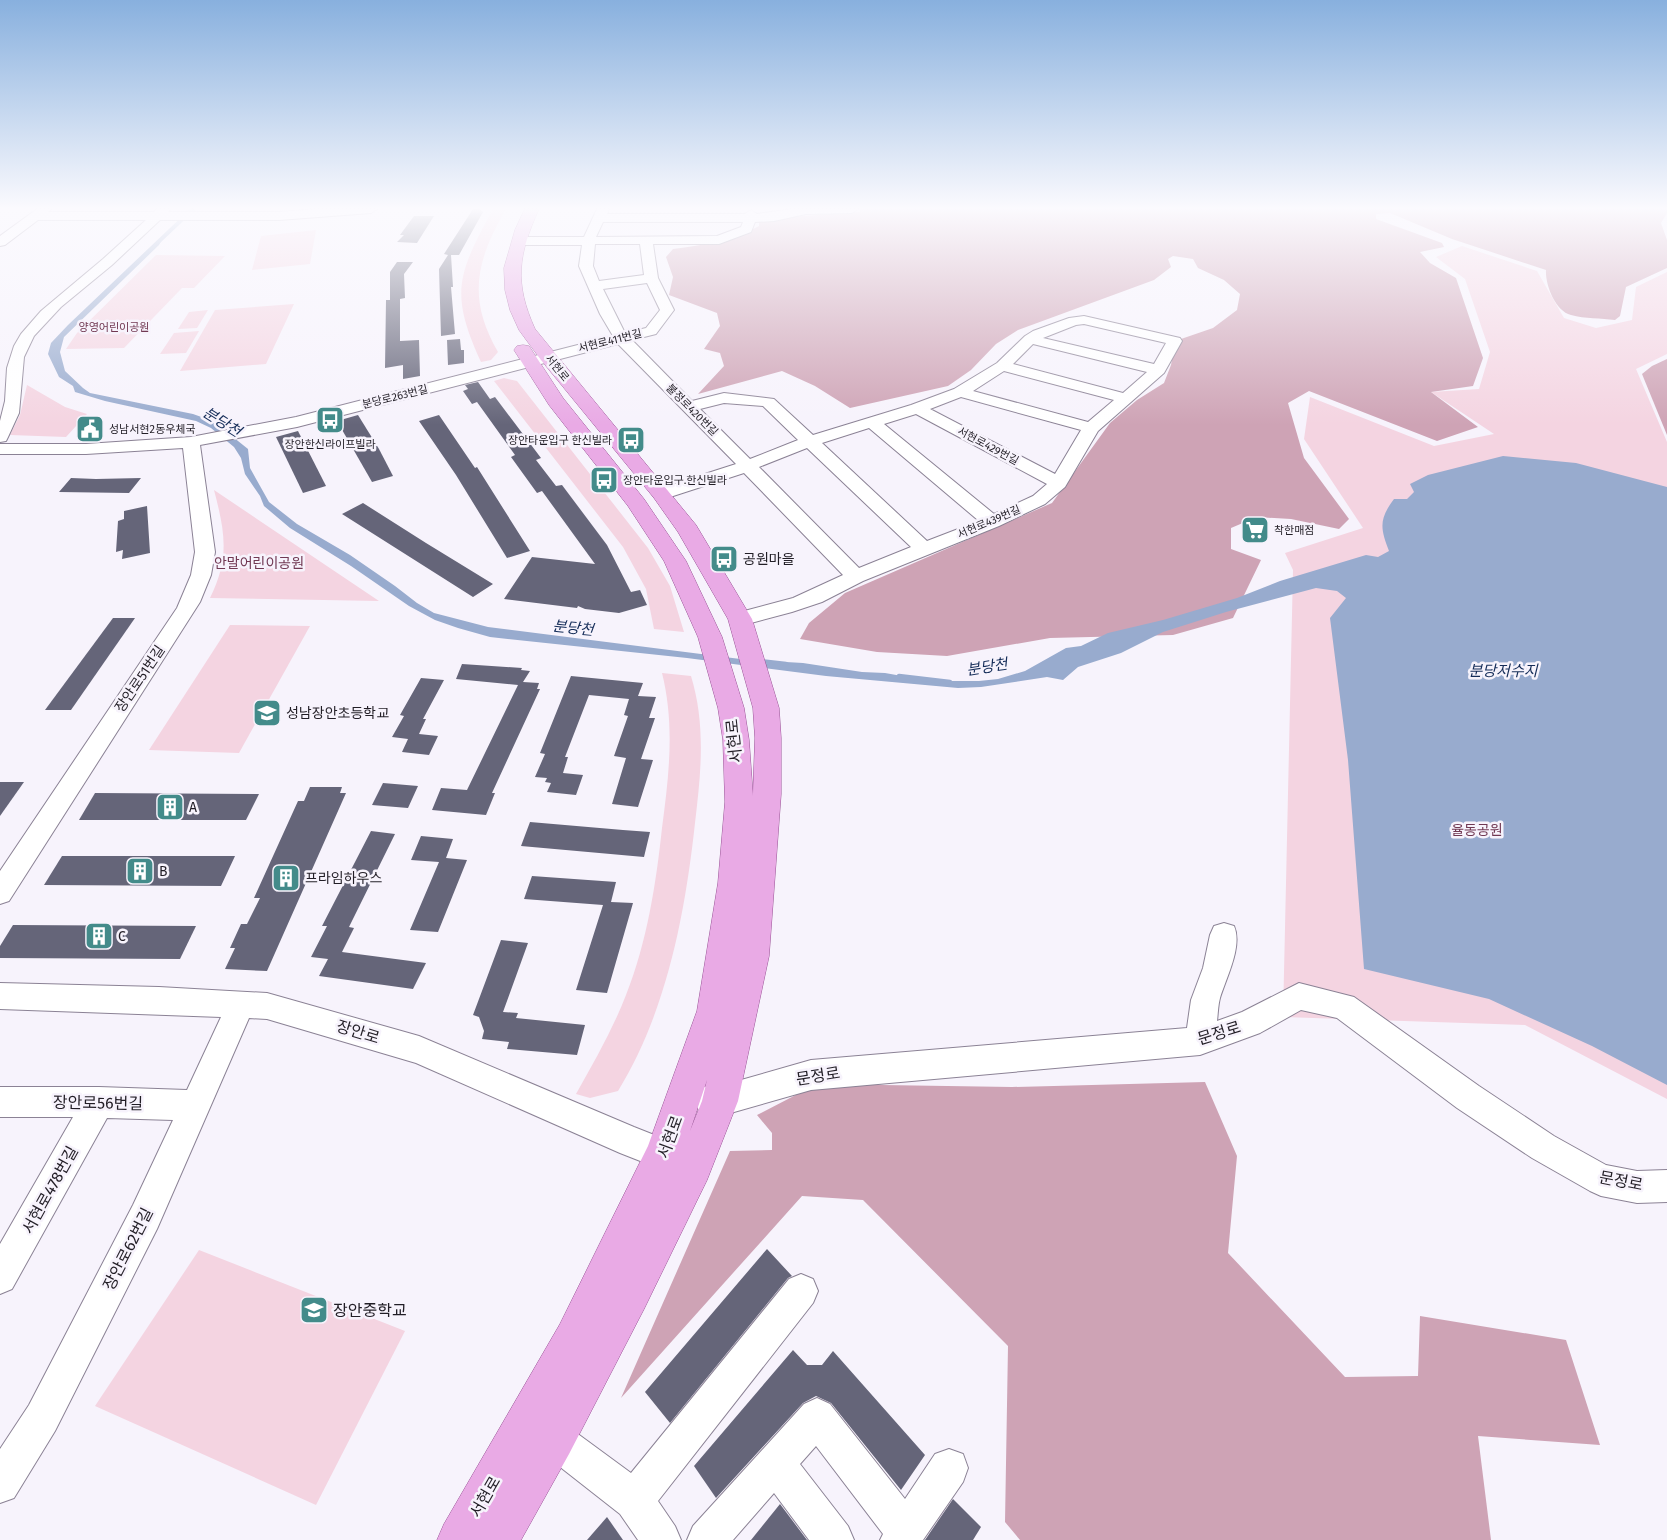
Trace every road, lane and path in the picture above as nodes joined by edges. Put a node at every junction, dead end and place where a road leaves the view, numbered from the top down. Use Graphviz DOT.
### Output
graph roads {
  1 [pos="86,281"];
  2 [pos="499,281"];
  3 [pos="513,281"];
  4 [pos="593,281"];
  5 [pos="631,281"];
  6 [pos="652,281"];
  7 [pos="595,286"];
  8 [pos="621,338"];
  9 [pos="1030,339"];
  10 [pos="538,358"];
  11 [pos="1002,366"];
  12 [pos="1158,370"];
  13 [pos="7,375"];
  14 [pos="960,392"];
  15 [pos="1125,398"];
  16 [pos="688,407"];
  17 [pos="917,408"];
  18 [pos="872,422"];
  19 [pos="1091,428"];
  20 [pos="0,437"];
  21 [pos="197,440"];
  22 [pos="811,441"];
  23 [pos="0,449"];
  24 [pos="747,466"];
  25 [pos="1059,483"];
  26 [pos="661,494"];
  27 [pos="992,522"];
  28 [pos="924,548"];
  29 [pos="856,576"];
  30 [pos="742,625"];
  31 [pos="0,893"];
  32 [pos="1224,935"];
  33 [pos="0,996"];
  34 [pos="241,1005"];
  35 [pos="1200,1041"];
  36 [pos="685,1095"];
  37 [pos="720,1101"];
  38 [pos="0,1102"];
  39 [pos="99,1102"];
  40 [pos="195,1106"];
  41 [pos="679,1160"];
  42 [pos="1667,1186"];
  43 [pos="0,1277"];
  44 [pos="801,1291"];
  45 [pos="554,1439"];
  46 [pos="776,1463"];
  47 [pos="949,1468"];
  48 [pos="0,1484"];
  49 [pos="634,1500"];
  50 [pos="903,1536"];
  51 [pos="460,1540"];
  52 [pos="495,1540"];
  53 [pos="661,1540"];
  54 [pos="707,1540"];
  55 [pos="834,1540"];
  1 -- 13 [label="street"];
  2 -- 10 [label="main road, 서현로"];
  3 -- 10 [label="main road, 서현로"];
  4 -- 7 [label="street, 불정로420번길"];
  5 -- 7 [label="street"];
  6 -- 8 [label="street, 서현로411번길"];
  7 -- 8 [label="street, 불정로420번길"];
  8 -- 10 [label="street, 서현로411번길"];
  8 -- 16 [label="street, 불정로420번길"];
  9 -- 11 [label="street"];
  9 -- 12 [label="street"];
  9 -- 12 [label="street, 서현로439번길"];
  10 -- 21 [label="street, 분당로263번길"];
  10 -- 26 [label="main road, 서현로"];
  10 -- 36 [label="main road, 서현로"];
  11 -- 14 [label="street"];
  11 -- 15 [label="street"];
  12 -- 15 [label="street, 서현로439번길"];
  13 -- 20 [label="street"];
  14 -- 17 [label="street"];
  14 -- 19 [label="street"];
  15 -- 19 [label="street, 서현로439번길"];
  16 -- 22 [label="street"];
  16 -- 24 [label="street, 불정로420번길"];
  17 -- 18 [label="street"];
  17 -- 25 [label="street, 서현로429번길"];
  18 -- 22 [label="street"];
  18 -- 27 [label="street"];
  19 -- 25 [label="street, 서현로439번길"];
  21 -- 23 [label="street"];
  21 -- 31 [label="street, 장안로51번길"];
  22 -- 24 [label="street"];
  22 -- 28 [label="street"];
  24 -- 26 [label="street"];
  24 -- 29 [label="street, 불정로420번길"];
  25 -- 27 [label="street, 서현로439번길"];
  26 -- 30 [label="main road, 서현로"];
  27 -- 28 [label="street, 서현로439번길"];
  28 -- 29 [label="street, 서현로439번길"];
  29 -- 30 [label="street, 서현로439번길"];
  30 -- 37 [label="main road, 서현로"];
  32 -- 35 [label="street"];
  33 -- 34 [label="street, 장안로"];
  34 -- 40 [label="street, 장안로62번길"];
  34 -- 41 [label="street, 장안로"];
  35 -- 37 [label="street, 문정로"];
  35 -- 42 [label="street, 문정로"];
  36 -- 37 [label="street, 문정로"];
  36 -- 41 [label="main road, 서현로"];
  37 -- 41 [label="main road, 서현로"];
  38 -- 39 [label="street, 장안로56번길"];
  39 -- 40 [label="street, 장안로56번길"];
  39 -- 43 [label="street, 서현로478번길"];
  40 -- 48 [label="street, 장안로62번길"];
  41 -- 45 [label="main road, 서현로"];
  41 -- 51 [label="main road, 서현로"];
  44 -- 49 [label="street"];
  45 -- 49 [label="street"];
  45 -- 52 [label="main road, 서현로"];
  46 -- 50 [label="street"];
  46 -- 54 [label="street"];
  46 -- 55 [label="street"];
  47 -- 50 [label="street"];
  49 -- 53 [label="street"];
}
